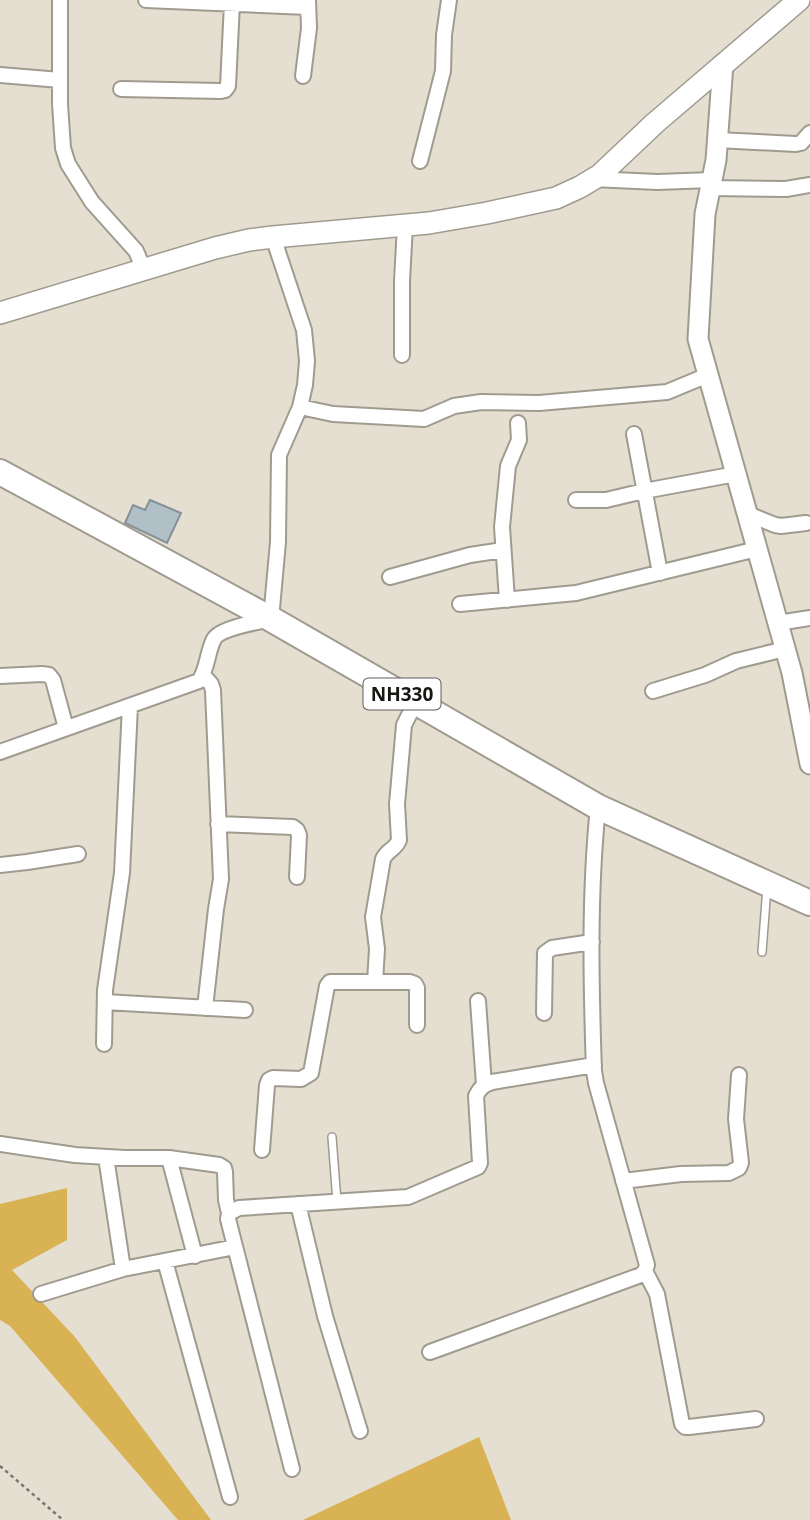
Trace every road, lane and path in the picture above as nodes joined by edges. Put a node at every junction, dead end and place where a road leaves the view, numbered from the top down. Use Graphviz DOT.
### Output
graph roads {
  1 [pos="60,0"];
  2 [pos="146,0"];
  3 [pos="449,0"];
  4 [pos="799,0"];
  5 [pos="308,3"];
  6 [pos="232,4"];
  7 [pos="725,62"];
  8 [pos="0,75"];
  9 [pos="303,75"];
  10 [pos="60,80"];
  11 [pos="121,89"];
  12 [pos="810,133"];
  13 [pos="728,140"];
  14 [pos="420,161"];
  15 [pos="593,179"];
  16 [pos="810,185"];
  17 [pos="716,186"];
  18 [pos="405,225"];
  19 [pos="273,237"];
  20 [pos="144,270"];
  21 [pos="0,313"];
  22 [pos="402,355"];
  23 [pos="708,375"];
  24 [pos="300,407"];
  25 [pos="518,423"];
  26 [pos="634,434"];
  27 [pos="0,472"];
  28 [pos="736,474"];
  29 [pos="644,491"];
  30 [pos="576,500"];
  31 [pos="748,514"];
  32 [pos="806,523"];
  33 [pos="757,549"];
  34 [pos="503,550"];
  35 [pos="660,573"];
  36 [pos="390,577"];
  37 [pos="507,600"];
  38 [pos="460,604"];
  39 [pos="810,618"];
  40 [pos="271,619"];
  41 [pos="778,624"];
  42 [pos="785,649"];
  43 [pos="203,675"];
  44 [pos="0,676"];
  45 [pos="653,691"];
  46 [pos="803,696"];
  47 [pos="416,701"];
  48 [pos="130,706"];
  49 [pos="66,729"];
  50 [pos="0,752"];
  51 [pos="810,764"];
  52 [pos="598,807"];
  53 [pos="218,824"];
  54 [pos="78,854"];
  55 [pos="0,865"];
  56 [pos="297,877"];
  57 [pos="767,883"];
  58 [pos="810,903"];
  59 [pos="592,942"];
  60 [pos="762,952"];
  61 [pos="375,982"];
  62 [pos="478,1001"];
  63 [pos="105,1002"];
  64 [pos="205,1008"];
  65 [pos="245,1010"];
  66 [pos="544,1013"];
  67 [pos="417,1025"];
  68 [pos="104,1044"];
  69 [pos="594,1065"];
  70 [pos="739,1075"];
  71 [pos="484,1085"];
  72 [pos="332,1137"];
  73 [pos="0,1144"];
  74 [pos="262,1150"];
  75 [pos="106,1157"];
  76 [pos="169,1158"];
  77 [pos="623,1181"];
  78 [pos="337,1202"];
  79 [pos="298,1204"];
  80 [pos="229,1213"];
  81 [pos="235,1247"];
  82 [pos="195,1256"];
  83 [pos="165,1261"];
  84 [pos="123,1269"];
  85 [pos="645,1271"];
  86 [pos="41,1294"];
  87 [pos="430,1352"];
  88 [pos="756,1419"];
  89 [pos="360,1431"];
  90 [pos="0,1466"];
  91 [pos="292,1469"];
  92 [pos="230,1497"];
  93 [pos="63,1520"];
  1 -- 10 [label="street"];
  2 -- 6 [label="street"];
  3 -- 14 [label="street"];
  4 -- 7 [label="main road"];
  5 -- 6 [label="street"];
  5 -- 9 [label="street"];
  6 -- 11 [label="street"];
  7 -- 13 [label="street"];
  7 -- 15 [label="main road"];
  8 -- 10 [label="street"];
  10 -- 20 [label="street"];
  12 -- 13 [label="street"];
  13 -- 17 [label="street"];
  15 -- 17 [label="street"];
  15 -- 18 [label="main road"];
  16 -- 17 [label="street"];
  17 -- 23 [label="street"];
  18 -- 19 [label="main road"];
  18 -- 22 [label="street"];
  19 -- 20 [label="main road"];
  19 -- 24 [label="street"];
  20 -- 21 [label="main road"];
  23 -- 24 [label="street"];
  23 -- 28 [label="street"];
  24 -- 40 [label="street"];
  25 -- 34 [label="street"];
  26 -- 29 [label="street"];
  27 -- 40 [label="highway, NH330"];
  28 -- 29 [label="street"];
  28 -- 31 [label="street"];
  29 -- 30 [label="street"];
  29 -- 35 [label="street"];
  31 -- 32 [label="street"];
  31 -- 33 [label="street"];
  33 -- 35 [label="street"];
  33 -- 41 [label="street"];
  34 -- 36 [label="street"];
  34 -- 37 [label="street"];
  35 -- 37 [label="street"];
  37 -- 38 [label="street"];
  39 -- 41 [label="street"];
  40 -- 43 [label="street"];
  40 -- 47 [label="highway, NH330"];
  41 -- 42 [label="street"];
  42 -- 45 [label="street"];
  42 -- 46 [label="street"];
  43 -- 48 [label="street"];
  43 -- 53 [label="street"];
  44 -- 49 [label="street"];
  46 -- 51 [label="street"];
  47 -- 52 [label="highway, NH330"];
  47 -- 61 [label="street"];
  48 -- 49 [label="street"];
  48 -- 63 [label="street"];
  49 -- 50 [label="street"];
  52 -- 57 [label="highway, NH330"];
  52 -- 59 [label="street"];
  53 -- 56 [label="street"];
  53 -- 64 [label="street"];
  54 -- 55 [label="street"];
  57 -- 58 [label="highway, NH330"];
  57 -- 60 [label="lane"];
  59 -- 66 [label="street"];
  59 -- 69 [label="street"];
  61 -- 67 [label="street"];
  61 -- 74 [label="street"];
  62 -- 71 [label="street"];
  63 -- 64 [label="street"];
  63 -- 68 [label="street"];
  64 -- 65 [label="street"];
  69 -- 71 [label="street"];
  69 -- 77 [label="street"];
  70 -- 77 [label="street"];
  71 -- 78 [label="street"];
  72 -- 78 [label="lane"];
  73 -- 75 [label="street"];
  75 -- 76 [label="street"];
  75 -- 84 [label="street"];
  76 -- 80 [label="street"];
  76 -- 82 [label="street"];
  77 -- 85 [label="street"];
  78 -- 79 [label="street"];
  79 -- 80 [label="street"];
  79 -- 89 [label="street"];
  80 -- 81 [label="street"];
  81 -- 82 [label="street"];
  81 -- 91 [label="street"];
  82 -- 83 [label="street"];
  83 -- 84 [label="street"];
  83 -- 92 [label="street"];
  84 -- 86 [label="street"];
  85 -- 87 [label="street"];
  85 -- 88 [label="street"];
  90 -- 93 [label="path"];
}
